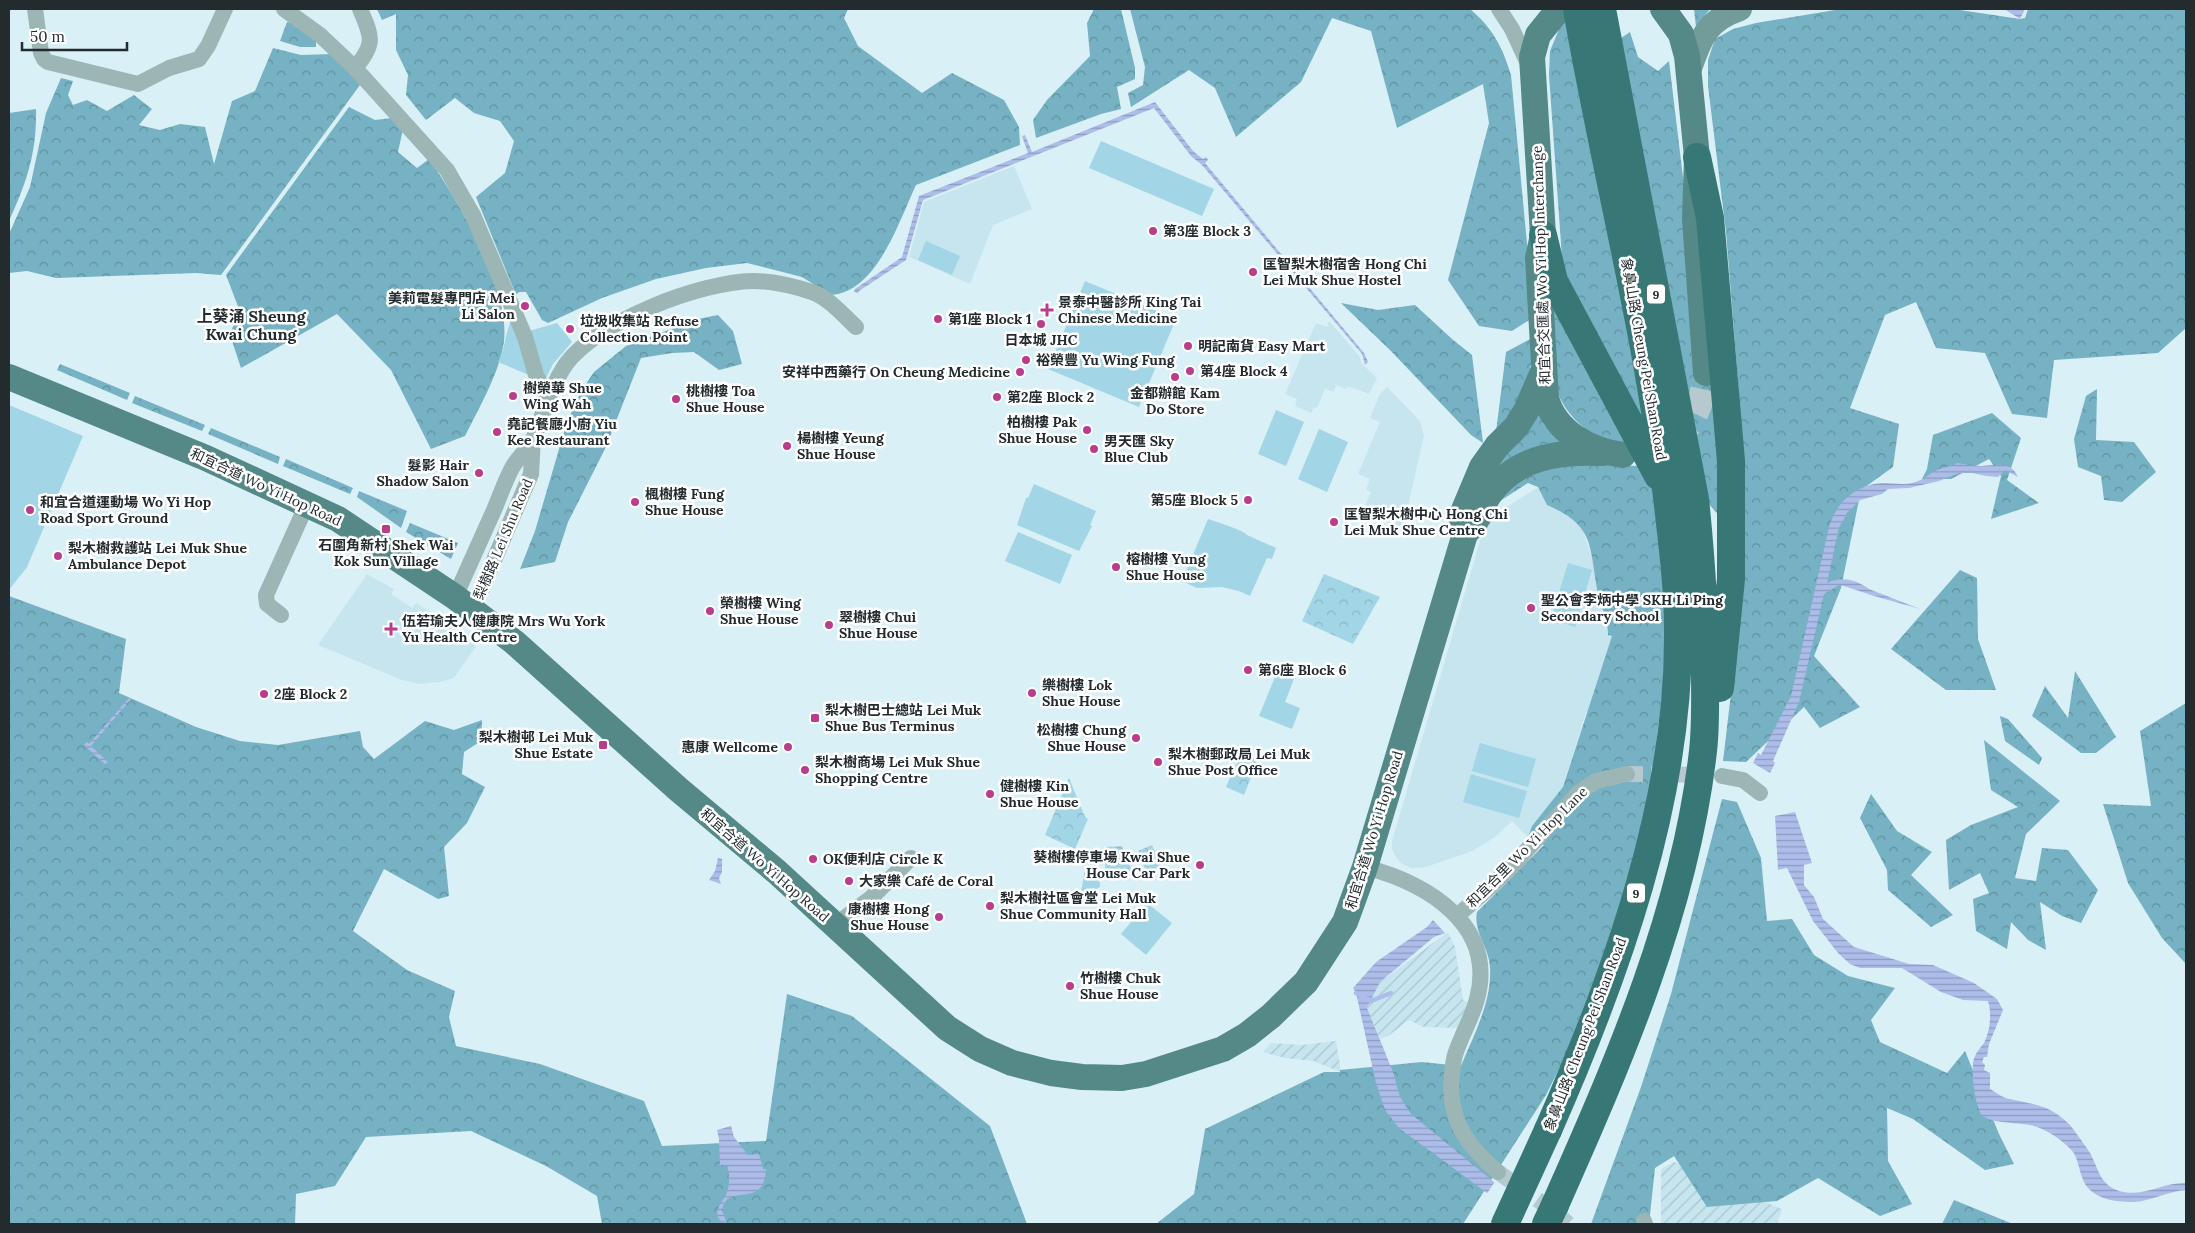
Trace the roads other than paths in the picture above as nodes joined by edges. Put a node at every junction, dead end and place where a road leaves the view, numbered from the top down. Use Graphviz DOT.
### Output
graph roads {
  1 [pos="34,9"];
  2 [pos="225,9"];
  3 [pos="284,9"];
  4 [pos="360,9"];
  5 [pos="1499,9"];
  6 [pos="1559,9"];
  7 [pos="1577,9"];
  8 [pos="1602,9"];
  9 [pos="1663,9"];
  10 [pos="1740,9"];
  11 [pos="355,68"];
  12 [pos="1688,74"];
  13 [pos="1533,75"];
  14 [pos="1697,158"];
  15 [pos="1543,235"];
  16 [pos="856,328"];
  17 [pos="1544,369"];
  18 [pos="1706,373"];
  19 [pos="9,377"];
  20 [pos="548,398"];
  21 [pos="533,439"];
  22 [pos="1613,454"];
  23 [pos="307,504"];
  24 [pos="1669,511"];
  25 [pos="1464,534"];
  26 [pos="464,603"];
  27 [pos="281,615"];
  28 [pos="1704,749"];
  29 [pos="1627,774"];
  30 [pos="1722,776"];
  31 [pos="1760,793"];
  32 [pos="911,858"];
  33 [pos="1365,867"];
  34 [pos="1458,915"];
  35 [pos="834,926"];
  36 [pos="1498,1172"];
  37 [pos="1505,1224"];
  38 [pos="1546,1224"];
  1 -- 2 [label="street"];
  3 -- 11 [label="street"];
  4 -- 11 [label="street"];
  5 -- 13 [label="street"];
  6 -- 13 [label="main road, 和宜合交匯處 Wo Yi Hop Interchange"];
  7 -- 24 [label="highway, 象鼻山路 Cheung Pei Shan Road / 9"];
  8 -- 28 [label="highway, 象鼻山路 Cheung Pei Shan Road / 9"];
  9 -- 12 [label="main road"];
  10 -- 12 [label="street"];
  11 -- 20 [label="street"];
  12 -- 14 [label="main road"];
  13 -- 15 [label="main road, 和宜合交匯處 Wo Yi Hop Interchange"];
  14 -- 18 [label="main road"];
  14 -- 28 [label="highway"];
  15 -- 17 [label="main road, 和宜合交匯處 Wo Yi Hop Interchange"];
  15 -- 24 [label="highway"];
  16 -- 20 [label="street, 梨樹路 Lei Shu Road"];
  17 -- 22 [label="main road, 和宜合交匯處 Wo Yi Hop Interchange"];
  17 -- 25 [label="main road, 和宜合道 Wo Yi Hop Road"];
  19 -- 23 [label="main road, 和宜合道 Wo Yi Hop Road"];
  20 -- 21 [label="street, 梨樹路 Lei Shu Road"];
  21 -- 26 [label="street, 梨樹路 Lei Shu Road"];
  21 -- 26 [label="street, 梨樹路 Lei Shu Road"];
  22 -- 25 [label="main road, 和宜合道 Wo Yi Hop Road"];
  23 -- 26 [label="main road, 和宜合道 Wo Yi Hop Road"];
  23 -- 27 [label="street"];
  24 -- 37 [label="highway, 象鼻山路 Cheung Pei Shan Road / 9, bridge"];
  25 -- 33 [label="main road, 和宜合道 Wo Yi Hop Road"];
  26 -- 35 [label="main road, 和宜合道 Wo Yi Hop Road"];
  28 -- 38 [label="highway, 象鼻山路 Cheung Pei Shan Road / 9, bridge"];
  29 -- 34 [label="street, 和宜合里 Wo Yi Hop Lane"];
  30 -- 31 [label="street"];
  32 -- 35 [label="street"];
  33 -- 34 [label="street"];
  33 -- 35 [label="main road, 和宜合道 Wo Yi Hop Road"];
  34 -- 36 [label="street"];
}
